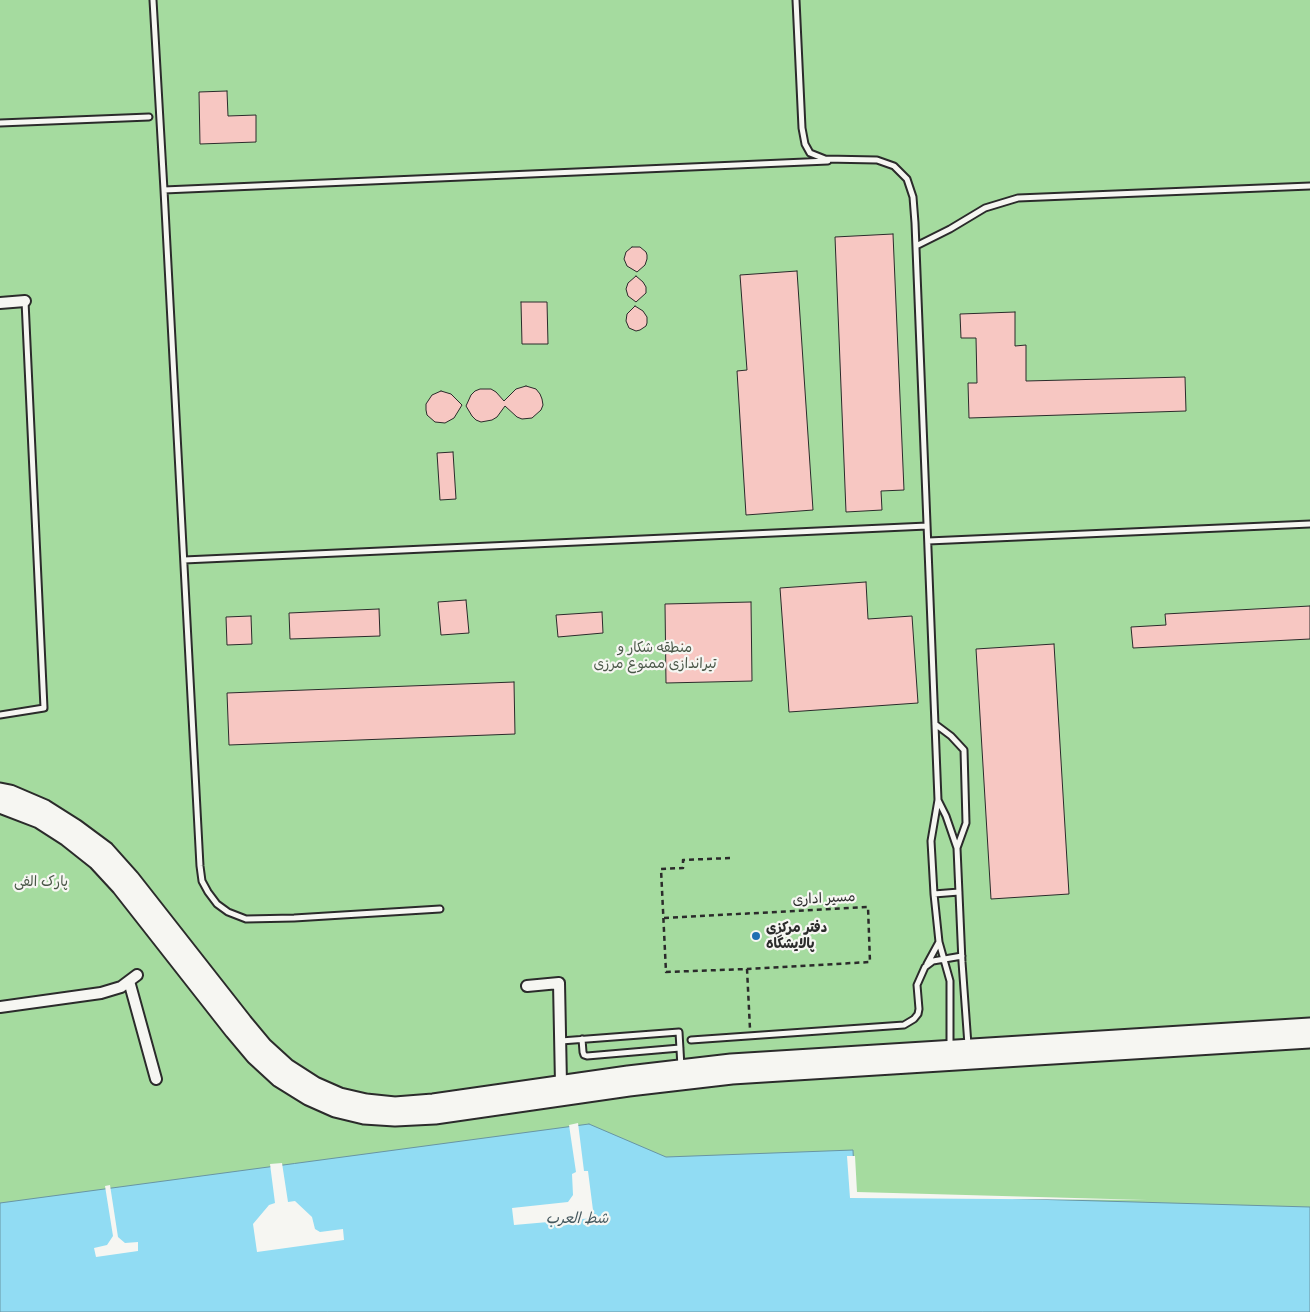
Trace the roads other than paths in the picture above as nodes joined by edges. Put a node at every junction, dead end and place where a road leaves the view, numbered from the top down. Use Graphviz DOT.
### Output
graph roads {
  1 [pos="153,0"];
  2 [pos="796,0"];
  3 [pos="149,117"];
  4 [pos="0,123"];
  5 [pos="848,160"];
  6 [pos="1310,186"];
  7 [pos="164,190"];
  8 [pos="916,246"];
  9 [pos="25,301"];
  10 [pos="0,302"];
  11 [pos="1310,524"];
  12 [pos="927,526"];
  13 [pos="928,542"];
  14 [pos="184,560"];
  15 [pos="0,715"];
  16 [pos="935,724"];
  17 [pos="0,791"];
  18 [pos="938,800"];
  19 [pos="0,805"];
  20 [pos="957,848"];
  21 [pos="959,892"];
  22 [pos="934,894"];
  23 [pos="440,909"];
  24 [pos="939,942"];
  25 [pos="962,956"];
  26 [pos="944,959"];
  27 [pos="925,967"];
  28 [pos="527,986"];
  29 [pos="0,1007"];
  30 [pos="1310,1026"];
  31 [pos="582,1039"];
  32 [pos="691,1040"];
  33 [pos="1310,1040"];
  34 [pos="560,1041"];
  35 [pos="968,1047"];
  36 [pos="680,1048"];
  37 [pos="950,1048"];
  38 [pos="681,1068"];
  39 [pos="156,1078"];
  40 [pos="561,1084"];
  1 -- 7 [label="lane"];
  2 -- 5 [label="lane"];
  3 -- 4 [label="lane"];
  5 -- 7 [label="lane"];
  5 -- 8 [label="lane"];
  6 -- 8 [label="lane"];
  7 -- 14 [label="lane"];
  8 -- 12 [label="lane"];
  9 -- 10 [label="street"];
  9 -- 15 [label="lane"];
  11 -- 13 [label="lane"];
  12 -- 13 [label="lane"];
  12 -- 14 [label="lane"];
  13 -- 16 [label="lane"];
  14 -- 23 [label="lane"];
  16 -- 18 [label="lane"];
  16 -- 20 [label="lane"];
  17 -- 40 [label="main road"];
  18 -- 20 [label="lane"];
  18 -- 22 [label="lane"];
  19 -- 33 [label="main road"];
  20 -- 21 [label="lane"];
  21 -- 22 [label="lane"];
  21 -- 25 [label="lane"];
  22 -- 24 [label="lane"];
  24 -- 26 [label="lane"];
  24 -- 27 [label="lane"];
  25 -- 26 [label="lane"];
  25 -- 35 [label="lane"];
  26 -- 27 [label="lane"];
  26 -- 37 [label="lane"];
  27 -- 32 [label="lane"];
  28 -- 34 [label="street"];
  29 -- 39 [label="street"];
  30 -- 35 [label="main road"];
  31 -- 34 [label="lane"];
  31 -- 36 [label="lane"];
  31 -- 36 [label="lane"];
  34 -- 40 [label="street"];
  35 -- 37 [label="main road"];
  36 -- 38 [label="lane"];
  37 -- 38 [label="main road"];
  38 -- 40 [label="main road"];
}
